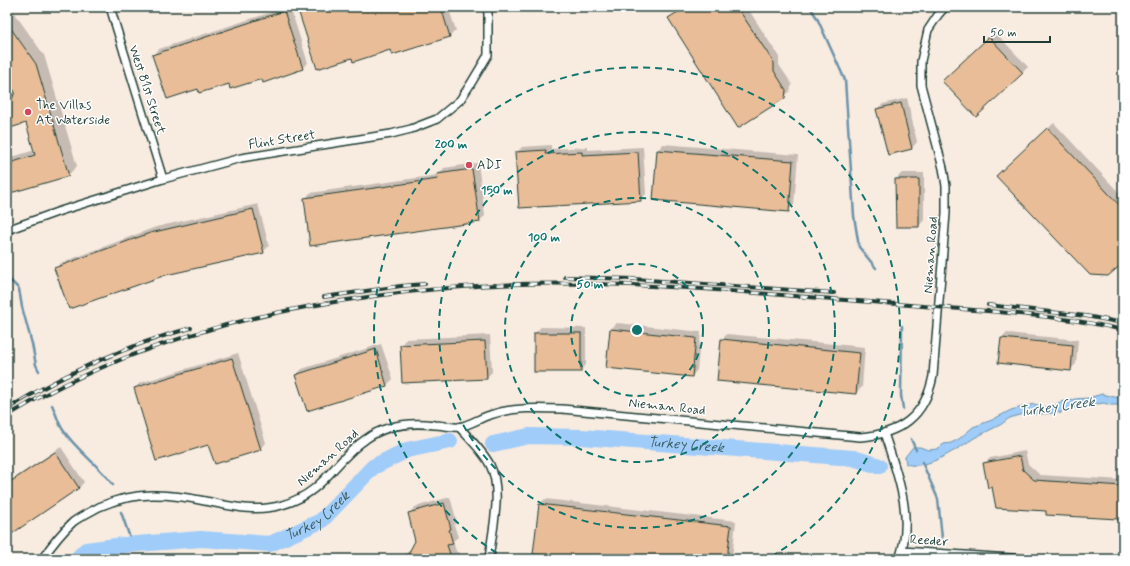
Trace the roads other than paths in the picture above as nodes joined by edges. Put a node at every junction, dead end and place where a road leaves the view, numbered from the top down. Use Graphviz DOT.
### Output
graph roads {
  1 [pos="110,7"];
  2 [pos="486,7"];
  3 [pos="945,7"];
  4 [pos="163,179"];
  5 [pos="7,230"];
  6 [pos="459,427"];
  7 [pos="884,433"];
  8 [pos="902,551"];
  9 [pos="43,559"];
  10 [pos="489,559"];
  11 [pos="899,559"];
  12 [pos="1027,559"];
  1 -- 4 [label="street, West 81st Street"];
  2 -- 4 [label="street, Flint Street"];
  3 -- 7 [label="street, Nieman Road"];
  4 -- 5 [label="street, Flint Street"];
  6 -- 7 [label="street, Nieman Road"];
  6 -- 9 [label="street, Nieman Road"];
  6 -- 10 [label="street"];
  7 -- 8 [label="street"];
  8 -- 11 [label="street"];
  8 -- 12 [label="street, Reeder"];
}
